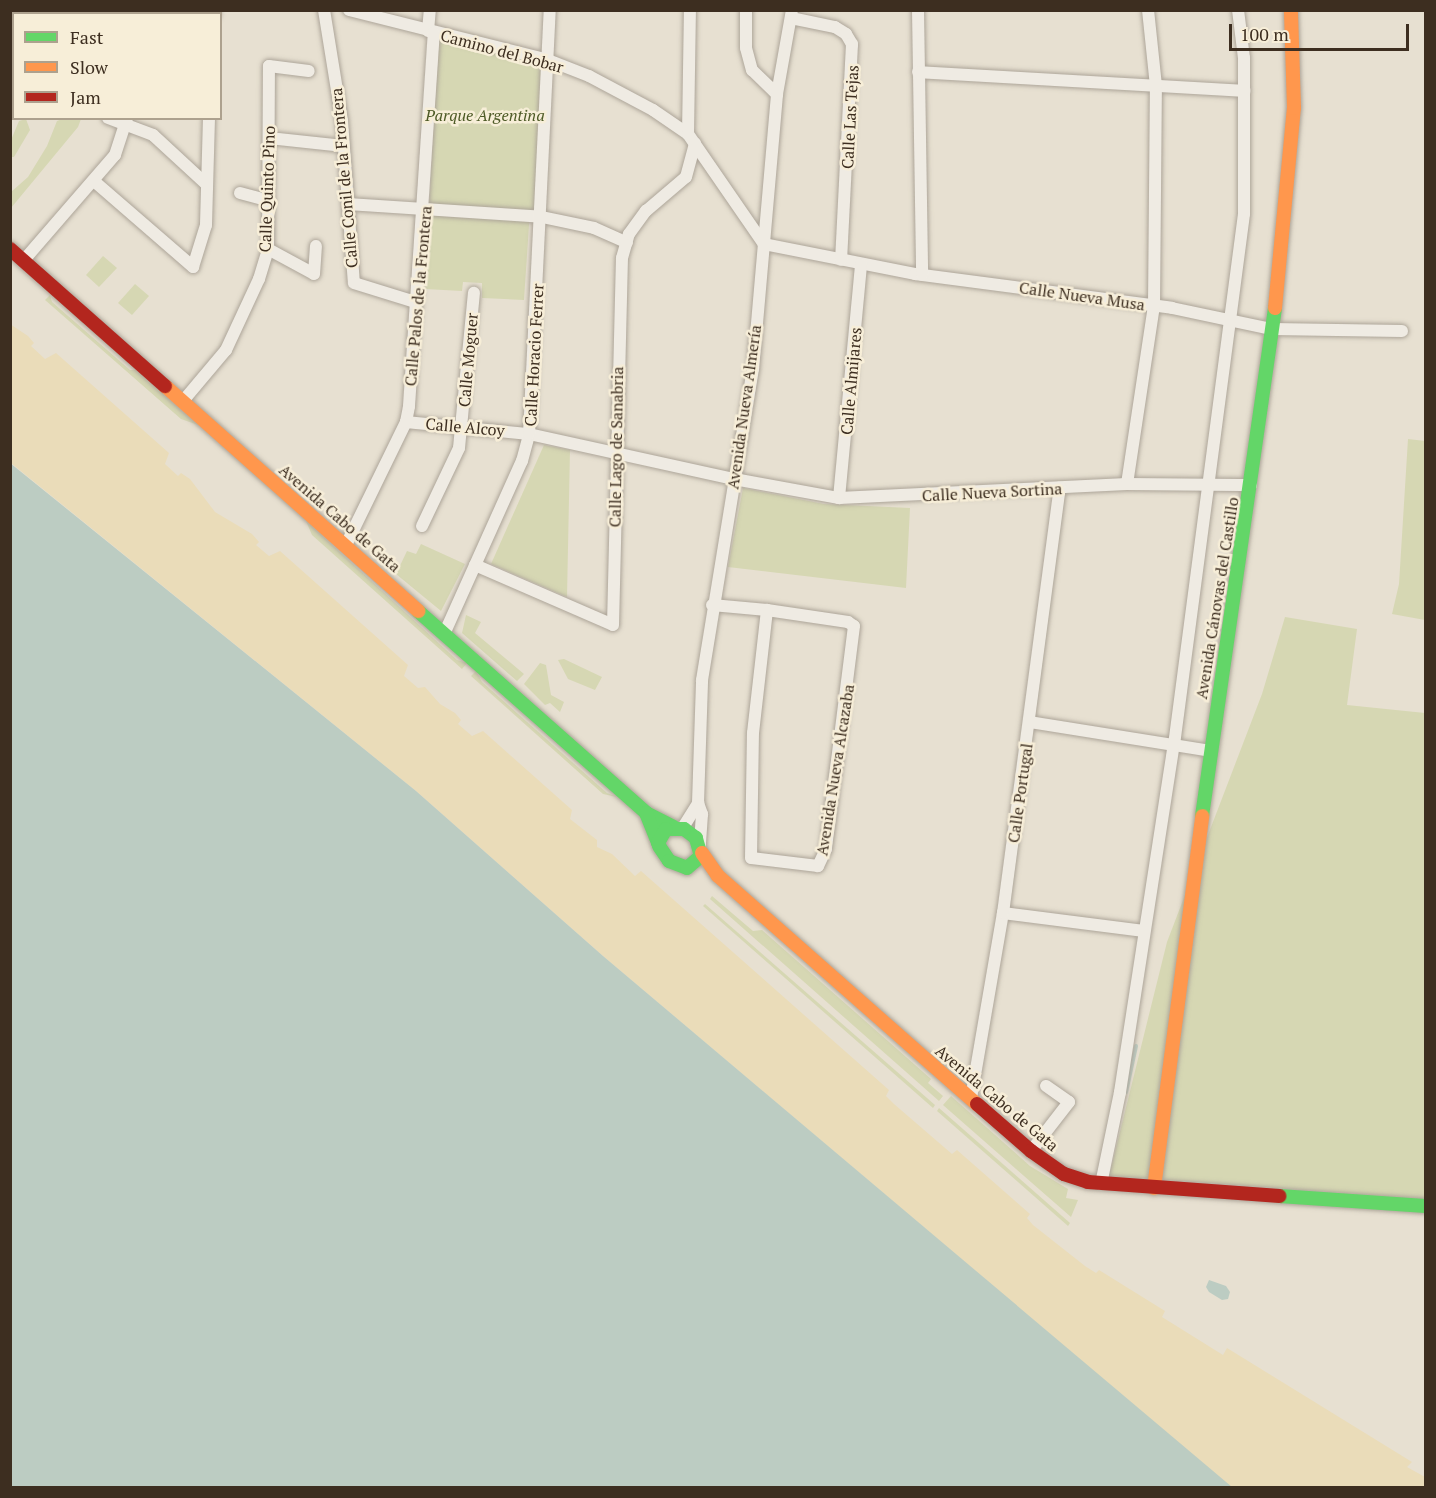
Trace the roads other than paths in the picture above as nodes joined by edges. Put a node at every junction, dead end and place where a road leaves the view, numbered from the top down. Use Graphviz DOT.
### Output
graph roads {
  1 [pos="324,10"];
  2 [pos="349,10"];
  3 [pos="430,10"];
  4 [pos="550,10"];
  5 [pos="690,10"];
  6 [pos="746,10"];
  7 [pos="918,10"];
  8 [pos="1148,10"];
  9 [pos="1238,10"];
  10 [pos="1291,10"];
  11 [pos="791,14"];
  12 [pos="431,32"];
  13 [pos="548,60"];
  14 [pos="309,71"];
  15 [pos="918,72"];
  16 [pos="1156,86"];
  17 [pos="1244,91"];
  18 [pos="777,94"];
  19 [pos="209,120"];
  20 [pos="126,122"];
  21 [pos="269,138"];
  22 [pos="692,139"];
  23 [pos="344,146"];
  24 [pos="95,182"];
  25 [pos="205,183"];
  26 [pos="240,193"];
  27 [pos="269,201"];
  28 [pos="348,204"];
  29 [pos="425,210"];
  30 [pos="542,217"];
  31 [pos="627,243"];
  32 [pos="764,244"];
  33 [pos="315,246"];
  34 [pos="10,249"];
  35 [pos="268,249"];
  36 [pos="24,260"];
  37 [pos="841,260"];
  38 [pos="861,264"];
  39 [pos="922,275"];
  40 [pos="474,293"];
  41 [pos="415,302"];
  42 [pos="1154,306"];
  43 [pos="1232,318"];
  44 [pos="1272,329"];
  45 [pos="1402,331"];
  46 [pos="183,401"];
  47 [pos="406,422"];
  48 [pos="463,427"];
  49 [pos="530,434"];
  50 [pos="617,451"];
  51 [pos="734,479"];
  52 [pos="1208,482"];
  53 [pos="1127,484"];
  54 [pos="1251,485"];
  55 [pos="1060,488"];
  56 [pos="839,498"];
  57 [pos="422,526"];
  58 [pos="346,545"];
  59 [pos="475,565"];
  60 [pos="712,605"];
  61 [pos="766,610"];
  62 [pos="445,632"];
  63 [pos="1030,723"];
  64 [pos="1174,745"];
  65 [pos="1211,751"];
  66 [pos="698,802"];
  67 [pos="646,813"];
  68 [pos="678,828"];
  69 [pos="658,843"];
  70 [pos="701,849"];
  71 [pos="691,867"];
  72 [pos="718,876"];
  73 [pos="1003,913"];
  74 [pos="1144,931"];
  75 [pos="1046,1086"];
  76 [pos="971,1098"];
  77 [pos="1031,1151"];
  78 [pos="1101,1184"];
  79 [pos="1154,1188"];
  80 [pos="1425,1206"];
  1 -- 23 [label="street, Calle Conil de la Frontera"];
  2 -- 12 [label="street, Camino del Bobar"];
  3 -- 12 [label="street, Calle Palos de la Frontera"];
  4 -- 13 [label="street, Calle Horacio Ferrer"];
  5 -- 22 [label="street, Calle Lago de Sanabria"];
  6 -- 18 [label="street"];
  7 -- 15 [label="street"];
  8 -- 16 [label="street"];
  9 -- 17 [label="street"];
  10 -- 44 [label="main road, Avenida Cánovas del Castillo"];
  11 -- 18 [label="street, Avenida Nueva Almería"];
  11 -- 37 [label="street, Calle Las Tejas"];
  12 -- 13 [label="street, Camino del Bobar"];
  12 -- 29 [label="street, Calle Palos de la Frontera"];
  13 -- 22 [label="street, Camino del Bobar"];
  13 -- 30 [label="street, Calle Horacio Ferrer"];
  14 -- 21 [label="street, Calle Quinto Pino"];
  15 -- 16 [label="street"];
  15 -- 39 [label="street"];
  16 -- 17 [label="street"];
  16 -- 42 [label="street"];
  17 -- 43 [label="street"];
  18 -- 32 [label="street, Avenida Nueva Almería"];
  19 -- 25 [label="street"];
  20 -- 24 [label="street"];
  20 -- 25 [label="street"];
  21 -- 23 [label="street"];
  21 -- 27 [label="street, Calle Quinto Pino"];
  22 -- 31 [label="street, Calle Lago de Sanabria"];
  22 -- 32 [label="street, Camino del Bobar"];
  23 -- 28 [label="street, Calle Conil de la Frontera"];
  24 -- 25 [label="street"];
  24 -- 36 [label="street"];
  26 -- 27 [label="street"];
  27 -- 35 [label="street, Calle Quinto Pino"];
  28 -- 29 [label="street"];
  28 -- 41 [label="street, Calle Conil de la Frontera"];
  29 -- 30 [label="street"];
  29 -- 41 [label="street, Calle Palos de la Frontera"];
  30 -- 31 [label="street"];
  30 -- 49 [label="street, Calle Horacio Ferrer"];
  31 -- 50 [label="street, Calle Lago de Sanabria"];
  32 -- 37 [label="street, Calle Nueva Musa"];
  32 -- 51 [label="street, Avenida Nueva Almería"];
  33 -- 35 [label="street"];
  34 -- 36 [label="main road, Avenida Cabo de Gata"];
  35 -- 46 [label="street, Calle Quinto Pino"];
  36 -- 46 [label="main road, Avenida Cabo de Gata"];
  37 -- 38 [label="street, Calle Nueva Musa"];
  38 -- 39 [label="street, Calle Nueva Musa"];
  38 -- 56 [label="street, Calle Almijares"];
  39 -- 42 [label="street, Calle Nueva Musa"];
  40 -- 48 [label="street, Calle Moguer"];
  41 -- 47 [label="street, Calle Palos de la Frontera"];
  42 -- 43 [label="street, Calle Nueva Musa"];
  42 -- 53 [label="street"];
  43 -- 44 [label="street, Calle Nueva Musa"];
  43 -- 52 [label="street"];
  44 -- 45 [label="street, Calle Nueva Musa"];
  44 -- 54 [label="main road, Avenida Cánovas del Castillo"];
  46 -- 58 [label="main road, Avenida Cabo de Gata"];
  47 -- 48 [label="street, Calle Alcoy"];
  47 -- 58 [label="street, Calle Palos de la Frontera"];
  48 -- 49 [label="street, Calle Alcoy"];
  48 -- 57 [label="street, Calle Moguer"];
  49 -- 50 [label="street, Calle Alcoy"];
  49 -- 59 [label="street, Calle Horacio Ferrer"];
  50 -- 51 [label="street, Calle Alcoy"];
  50 -- 59 [label="street, Calle Lago de Sanabria"];
  51 -- 56 [label="street, Calle Nueva Sortina"];
  51 -- 60 [label="street, Avenida Nueva Almería"];
  52 -- 53 [label="street, Calle Nueva Sortina"];
  52 -- 54 [label="street, Calle Nueva Sortina"];
  52 -- 64 [label="street"];
  53 -- 55 [label="street, Calle Nueva Sortina"];
  54 -- 65 [label="main road, Avenida Cánovas del Castillo"];
  55 -- 56 [label="street, Calle Nueva Sortina"];
  55 -- 63 [label="street, Calle Portugal"];
  58 -- 62 [label="main road, Avenida Cabo de Gata"];
  59 -- 62 [label="street, Calle Horacio Ferrer"];
  60 -- 61 [label="street, Avenida Nueva Alcazaba"];
  60 -- 66 [label="street, Avenida Nueva Almería"];
  61 -- 61 [label="street, Avenida Nueva Alcazaba"];
  62 -- 67 [label="main road, Avenida Cabo de Gata"];
  63 -- 64 [label="street"];
  63 -- 73 [label="street, Calle Portugal"];
  64 -- 65 [label="street"];
  64 -- 74 [label="street"];
  65 -- 79 [label="main road, Avenida Cánovas del Castillo"];
  66 -- 68 [label="street, Avenida Nueva Almería"];
  66 -- 70 [label="street, Avenida Nueva Almería"];
  67 -- 68 [label="main road, Avenida Cabo de Gata"];
  67 -- 69 [label="main road, Avenida Cabo de Gata"];
  68 -- 69 [label="main road"];
  68 -- 70 [label="main road"];
  69 -- 71 [label="main road"];
  70 -- 71 [label="main road"];
  70 -- 72 [label="main road, Avenida Cabo de Gata"];
  71 -- 72 [label="main road, Avenida Cabo de Gata"];
  72 -- 76 [label="main road, Avenida Cabo de Gata"];
  73 -- 74 [label="street"];
  73 -- 76 [label="street, Calle Portugal"];
  74 -- 78 [label="street"];
  75 -- 77 [label="street"];
  76 -- 77 [label="main road, Avenida Cabo de Gata"];
  77 -- 78 [label="main road, Avenida Cabo de Gata"];
  78 -- 79 [label="main road, Avenida Cabo de Gata"];
  79 -- 80 [label="main road, Avenida Cabo de Gata"];
}
